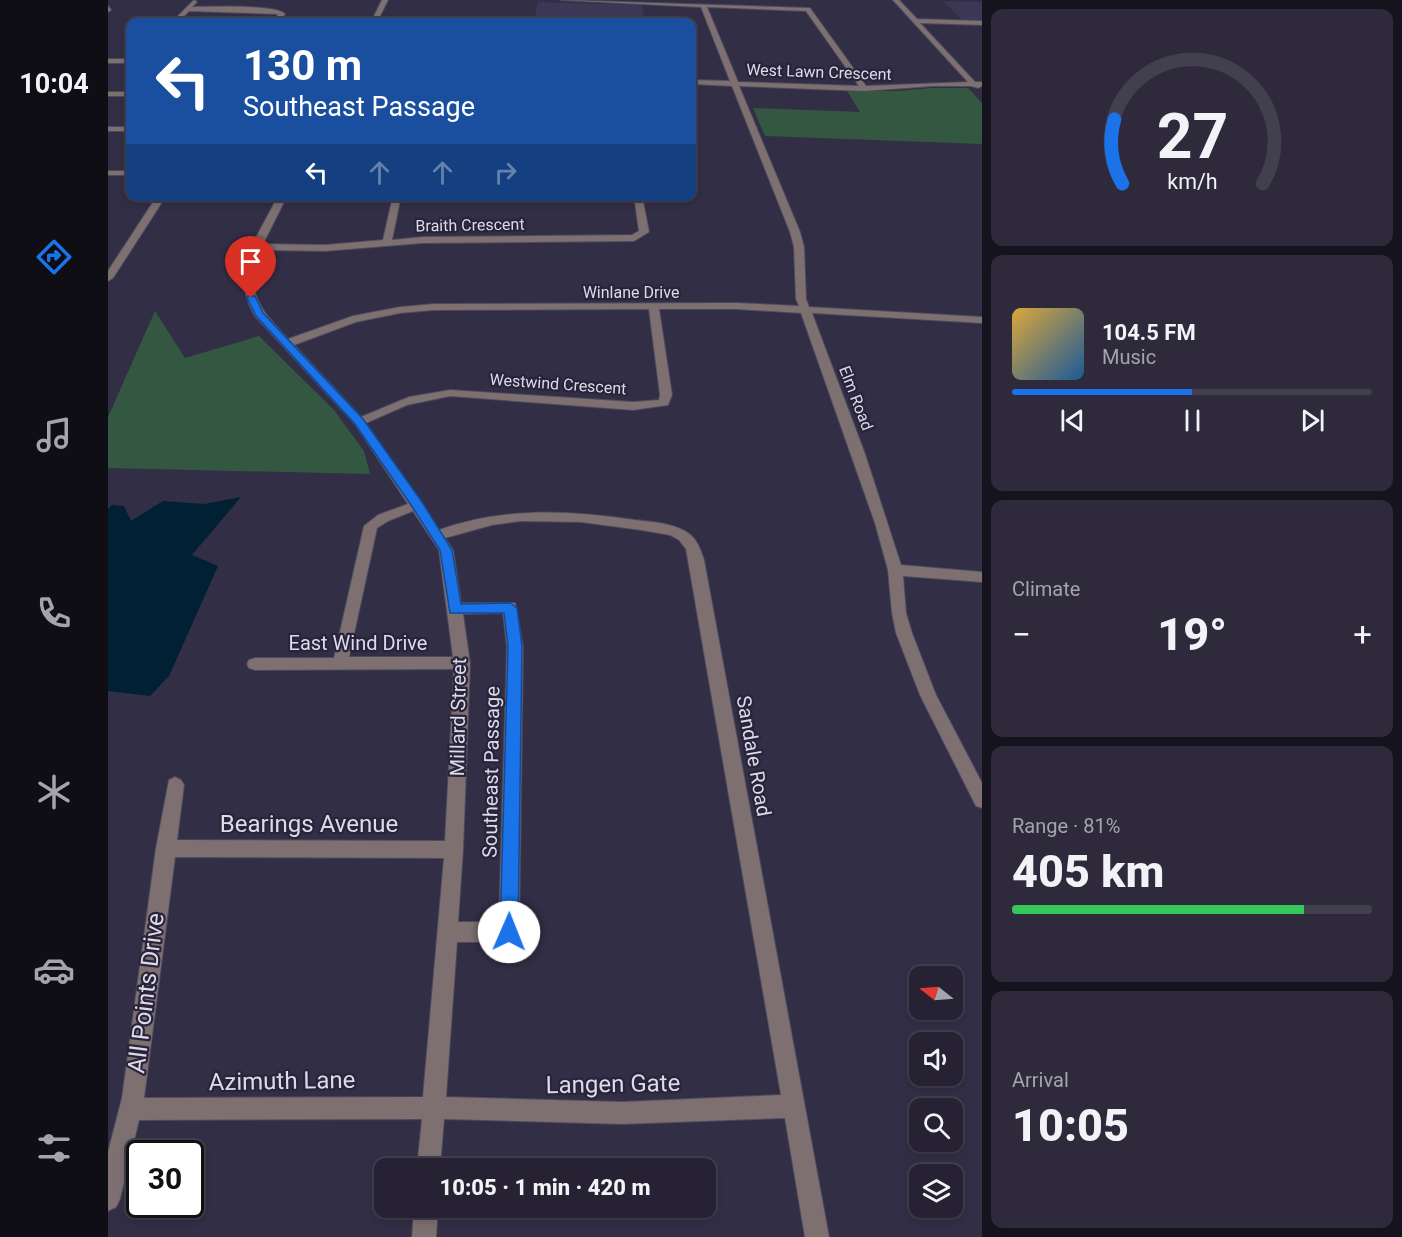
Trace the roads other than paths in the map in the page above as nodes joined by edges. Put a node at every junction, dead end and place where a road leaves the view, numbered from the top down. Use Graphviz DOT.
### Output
graph roads {
  1 [pos="196,0"];
  2 [pos="386,0"];
  3 [pos="563,0"];
  4 [pos="896,0"];
  5 [pos="656,2"];
  6 [pos="703,5"];
  7 [pos="187,9"];
  8 [pos="179,18"];
  9 [pos="279,18"];
  10 [pos="376,18"];
  11 [pos="915,21"];
  12 [pos="982,23"];
  13 [pos="108,61"];
  14 [pos="126,61"];
  15 [pos="696,82"];
  16 [pos="735,83"];
  17 [pos="973,84"];
  18 [pos="982,84"];
  19 [pos="864,89"];
  20 [pos="108,94"];
  21 [pos="126,94"];
  22 [pos="982,94"];
  23 [pos="108,129"];
  24 [pos="126,129"];
  25 [pos="108,173"];
  26 [pos="126,173"];
  27 [pos="159,201"];
  28 [pos="281,201"];
  29 [pos="396,201"];
  30 [pos="639,201"];
  31 [pos="387,242"];
  32 [pos="258,247"];
  33 [pos="108,278"];
  34 [pos="654,308"];
  35 [pos="804,309"];
  36 [pos="982,320"];
  37 [pos="286,345"];
  38 [pos="359,422"];
  39 [pos="417,505"];
  40 [pos="436,537"];
  41 [pos="895,570"];
  42 [pos="982,577"];
  43 [pos="455,609"];
  44 [pos="462,663"];
  45 [pos="255,664"];
  46 [pos="340,665"];
  47 [pos="175,785"];
  48 [pos="980,792"];
  49 [pos="165,848"];
  50 [pos="454,850"];
  51 [pos="447,932"];
  52 [pos="794,1106"];
  53 [pos="433,1108"];
  54 [pos="131,1109"];
  55 [pos="430,1158"];
  56 [pos="108,1200"];
  57 [pos="425,1218"];
  58 [pos="424,1237"];
  59 [pos="817,1237"];
  1 -- 7 [label="street"];
  2 -- 10 [label="street"];
  3 -- 5 [label="street"];
  4 -- 11 [label="street"];
  5 -- 6 [label="street"];
  6 -- 16 [label="street, Elm Road"];
  6 -- 19 [label="street"];
  7 -- 8 [label="street"];
  7 -- 9 [label="street"];
  11 -- 12 [label="street"];
  11 -- 17 [label="street"];
  13 -- 14 [label="street"];
  15 -- 16 [label="street, West Lawn Crescent"];
  16 -- 19 [label="street, West Lawn Crescent"];
  16 -- 35 [label="street, Elm Road"];
  17 -- 18 [label="street, West Lawn Crescent"];
  17 -- 19 [label="street, West Lawn Crescent"];
  17 -- 22 [label="street"];
  20 -- 21 [label="street"];
  23 -- 24 [label="street"];
  25 -- 26 [label="street"];
  27 -- 33 [label="street"];
  28 -- 32 [label="street, Millard Street"];
  29 -- 31 [label="street"];
  30 -- 31 [label="street, Braith Crescent"];
  31 -- 32 [label="street, Braith Crescent"];
  32 -- 37 [label="street, Millard Street"];
  34 -- 35 [label="street, Winlane Drive"];
  34 -- 37 [label="street, Winlane Drive"];
  34 -- 38 [label="street, Westwind Crescent"];
  35 -- 36 [label="street, Winlane Drive"];
  35 -- 41 [label="street, Elm Road"];
  37 -- 38 [label="street, Millard Street"];
  38 -- 39 [label="street, Millard Street"];
  39 -- 40 [label="street, Millard Street"];
  39 -- 46 [label="street"];
  40 -- 43 [label="street, Millard Street"];
  40 -- 52 [label="street, Sandale Road"];
  41 -- 42 [label="street"];
  41 -- 48 [label="street, Elm Road"];
  43 -- 44 [label="street, Millard Street"];
  43 -- 51 [label="street, Southeast Passage"];
  44 -- 46 [label="street, East Wind Drive"];
  44 -- 50 [label="street, Millard Street"];
  45 -- 46 [label="street, East Wind Drive"];
  47 -- 49 [label="street, All Points Drive"];
  49 -- 50 [label="street, Bearings Avenue"];
  49 -- 54 [label="street, All Points Drive"];
  50 -- 51 [label="street, Millard Street"];
  51 -- 53 [label="street, Millard Street"];
  52 -- 53 [label="street, Langen Gate"];
  52 -- 59 [label="street, Sandale Road"];
  53 -- 54 [label="street, Azimuth Lane"];
  53 -- 55 [label="street, Millard Street"];
  54 -- 56 [label="street, All Points Drive"];
  57 -- 58 [label="street"];
}
